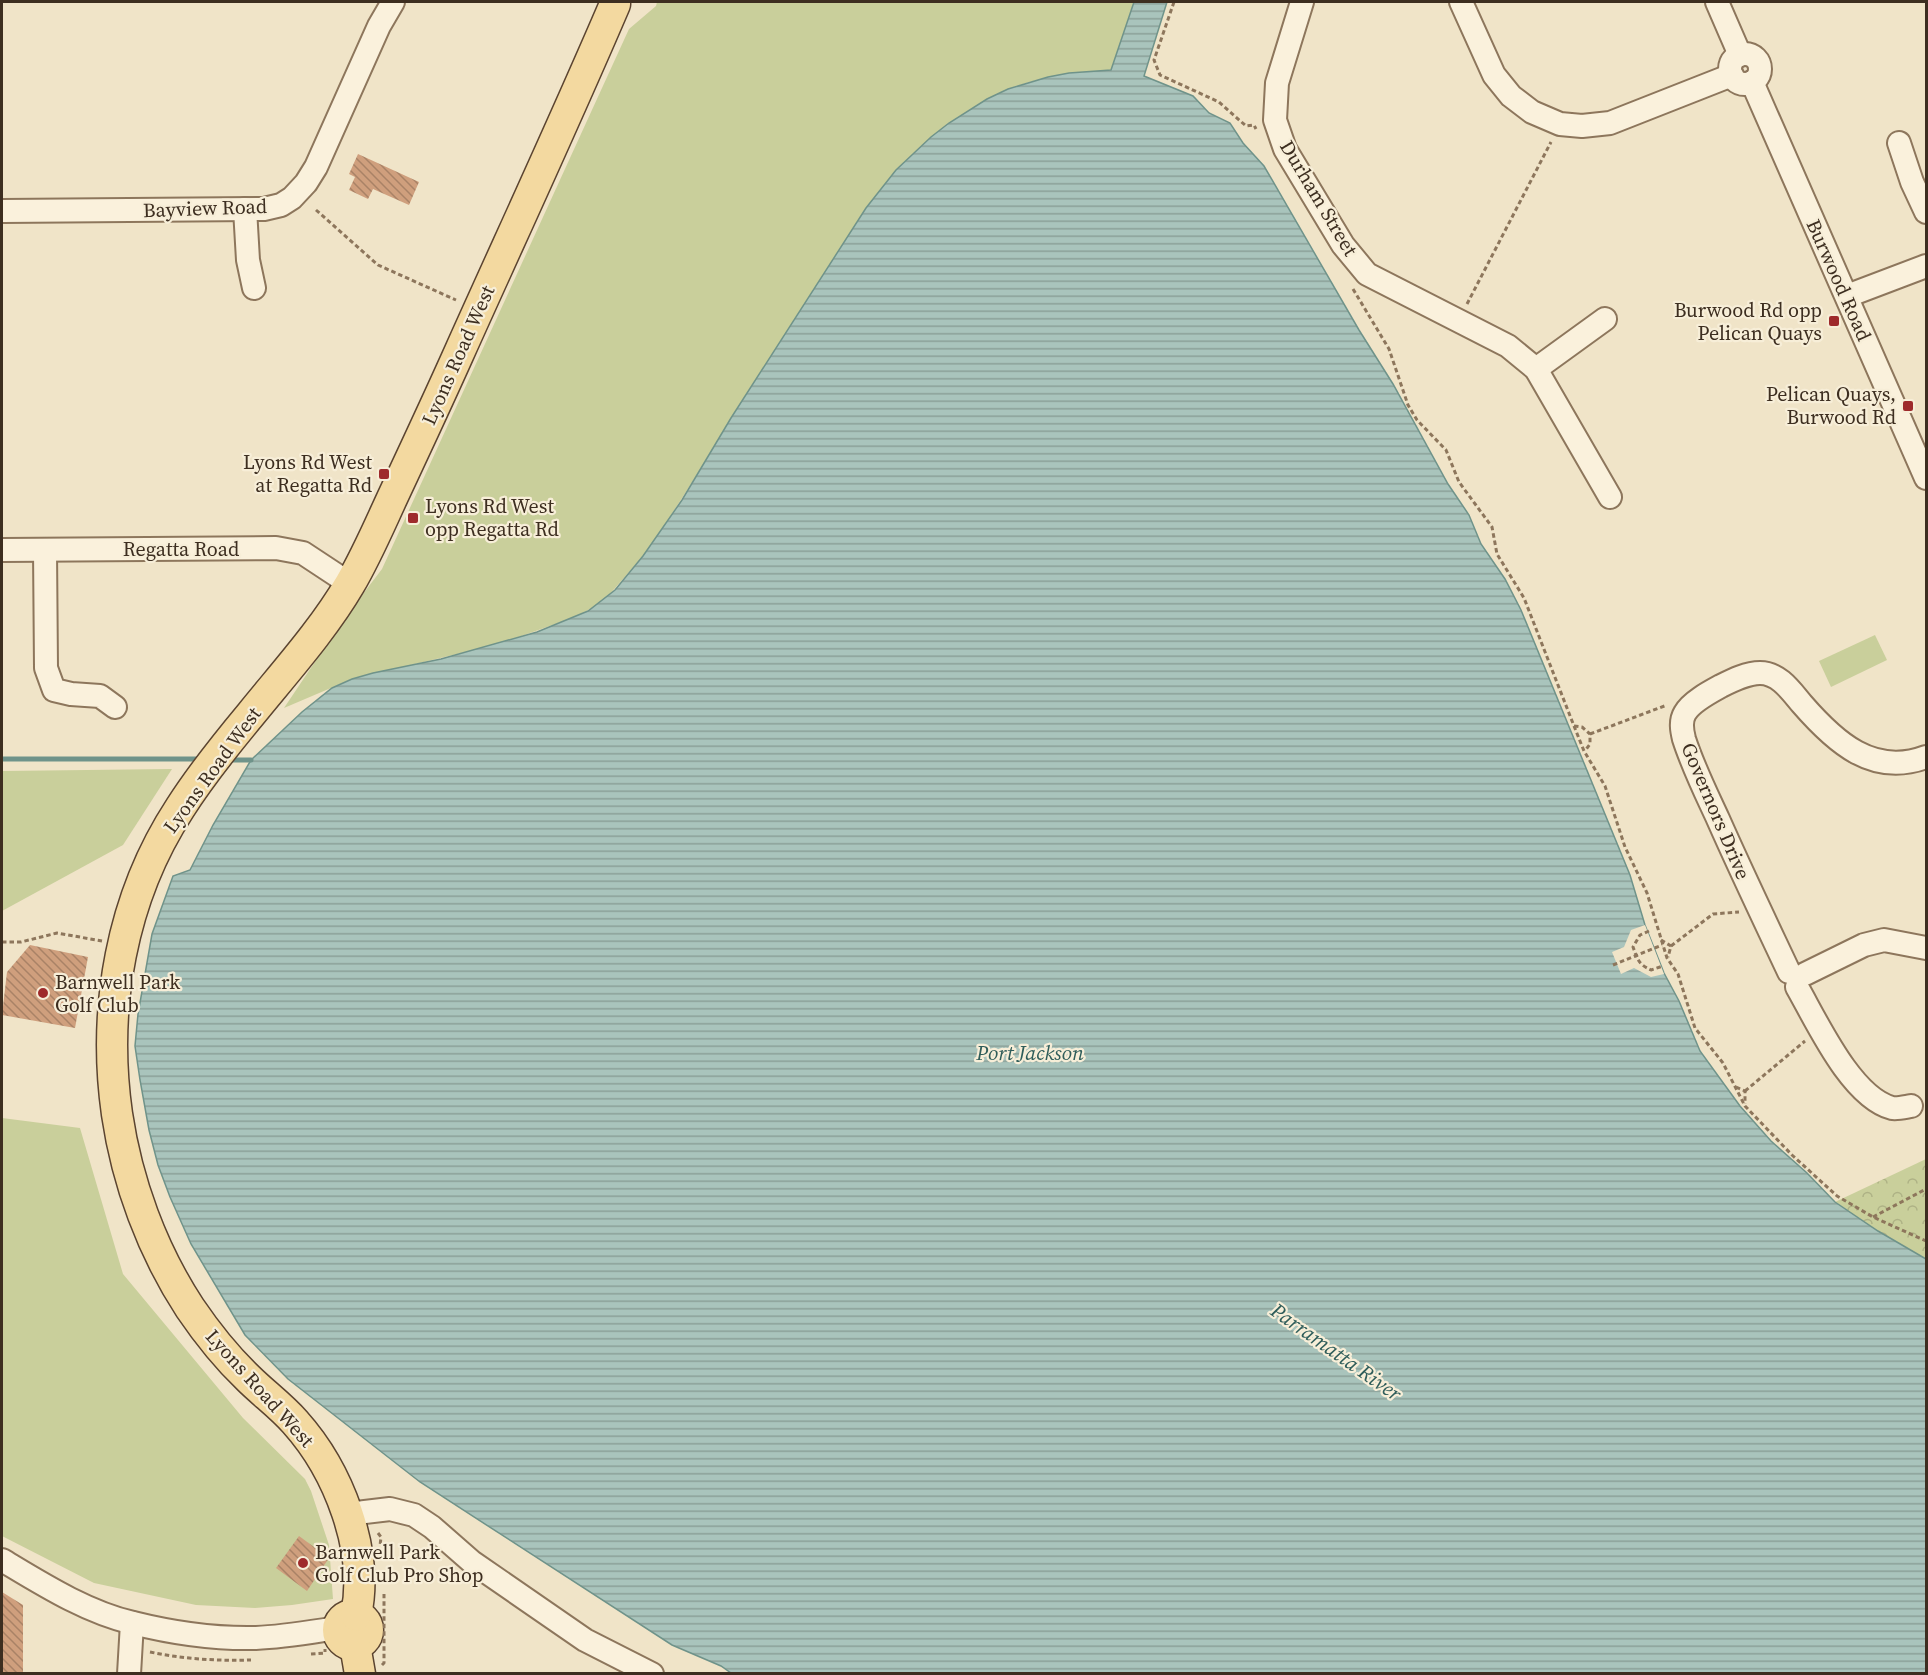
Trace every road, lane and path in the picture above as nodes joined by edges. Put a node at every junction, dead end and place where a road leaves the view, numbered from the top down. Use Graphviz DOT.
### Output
graph roads {
  1 [pos="393,2"];
  2 [pos="618,2"];
  3 [pos="1174,2"];
  4 [pos="1302,2"];
  5 [pos="1461,2"];
  6 [pos="1717,2"];
  7 [pos="1742,71"];
  8 [pos="1560,124"];
  9 [pos="1257,132"];
  10 [pos="1899,143"];
  11 [pos="245,209"];
  12 [pos="316,210"];
  13 [pos="2,212"];
  14 [pos="1926,212"];
  15 [pos="1926,266"];
  16 [pos="1348,282"];
  17 [pos="254,288"];
  18 [pos="1846,297"];
  19 [pos="458,301"];
  20 [pos="1605,319"];
  21 [pos="1458,321"];
  22 [pos="1536,369"];
  23 [pos="1926,478"];
  24 [pos="1610,497"];
  25 [pos="2,550"];
  26 [pos="45,550"];
  27 [pos="350,584"];
  28 [pos="115,707"];
  29 [pos="1684,713"];
  30 [pos="1574,726"];
  31 [pos="1590,734"];
  32 [pos="1584,751"];
  33 [pos="1926,757"];
  34 [pos="1755,903"];
  35 [pos="1649,931"];
  36 [pos="1661,940"];
  37 [pos="2,942"];
  38 [pos="122,943"];
  39 [pos="1662,945"];
  40 [pos="1671,946"];
  41 [pos="1926,948"];
  42 [pos="1636,956"];
  43 [pos="1667,958"];
  44 [pos="1613,965"];
  45 [pos="1663,966"];
  46 [pos="1797,978"];
  47 [pos="1821,1028"];
  48 [pos="1734,1087"];
  49 [pos="1745,1091"];
  50 [pos="1745,1106"];
  51 [pos="1911,1106"];
  52 [pos="1926,1189"];
  53 [pos="1873,1217"];
  54 [pos="1926,1240"];
  55 [pos="348,1514"];
  56 [pos="2,1560"];
  57 [pos="384,1602"];
  58 [pos="132,1623"];
  59 [pos="359,1645"];
  60 [pos="129,1674"];
  61 [pos="652,1674"];
  1 -- 11 [label="street, Bayview Road"];
  2 -- 27 [label="main road, Lyons Road West"];
  3 -- 9 [label="path"];
  4 -- 21 [label="street, Durham Street"];
  5 -- 8 [label="street"];
  6 -- 7 [label="street, Burwood Road"];
  7 -- 8 [label="street"];
  7 -- 18 [label="street, Burwood Road"];
  8 -- 21 [label="path"];
  10 -- 14 [label="street"];
  11 -- 13 [label="street, Bayview Road"];
  11 -- 17 [label="street"];
  12 -- 19 [label="path"];
  15 -- 18 [label="street"];
  16 -- 30 [label="path"];
  18 -- 23 [label="street, Burwood Road"];
  20 -- 22 [label="street"];
  21 -- 22 [label="street, Durham Street"];
  22 -- 24 [label="street, Durham Street"];
  25 -- 26 [label="street, Regatta Road"];
  26 -- 27 [label="street, Regatta Road"];
  26 -- 28 [label="street"];
  27 -- 38 [label="main road, Lyons Road West"];
  29 -- 31 [label="path"];
  29 -- 33 [label="street"];
  29 -- 34 [label="street, Governors Drive"];
  30 -- 31 [label="path"];
  30 -- 32 [label="path"];
  31 -- 32 [label="path"];
  32 -- 36 [label="path"];
  34 -- 40 [label="path"];
  34 -- 46 [label="street, Governors Drive"];
  35 -- 42 [label="path"];
  36 -- 39 [label="path"];
  36 -- 40 [label="path"];
  37 -- 38 [label="path"];
  38 -- 55 [label="main road, Lyons Road West"];
  39 -- 42 [label="path"];
  39 -- 43 [label="path"];
  40 -- 43 [label="path"];
  41 -- 46 [label="street"];
  42 -- 44 [label="path"];
  42 -- 45 [label="path"];
  43 -- 48 [label="path"];
  46 -- 47 [label="street, Governors Drive"];
  47 -- 49 [label="path"];
  47 -- 51 [label="street, Governors Drive"];
  48 -- 49 [label="path"];
  48 -- 50 [label="path"];
  49 -- 50 [label="path"];
  50 -- 53 [label="path"];
  52 -- 53 [label="path"];
  53 -- 54 [label="path"];
  55 -- 59 [label="main road, Lyons Road West"];
  55 -- 61 [label="street"];
  56 -- 58 [label="street"];
  57 -- 59 [label="path"];
  58 -- 59 [label="street"];
  58 -- 60 [label="street"];
}
